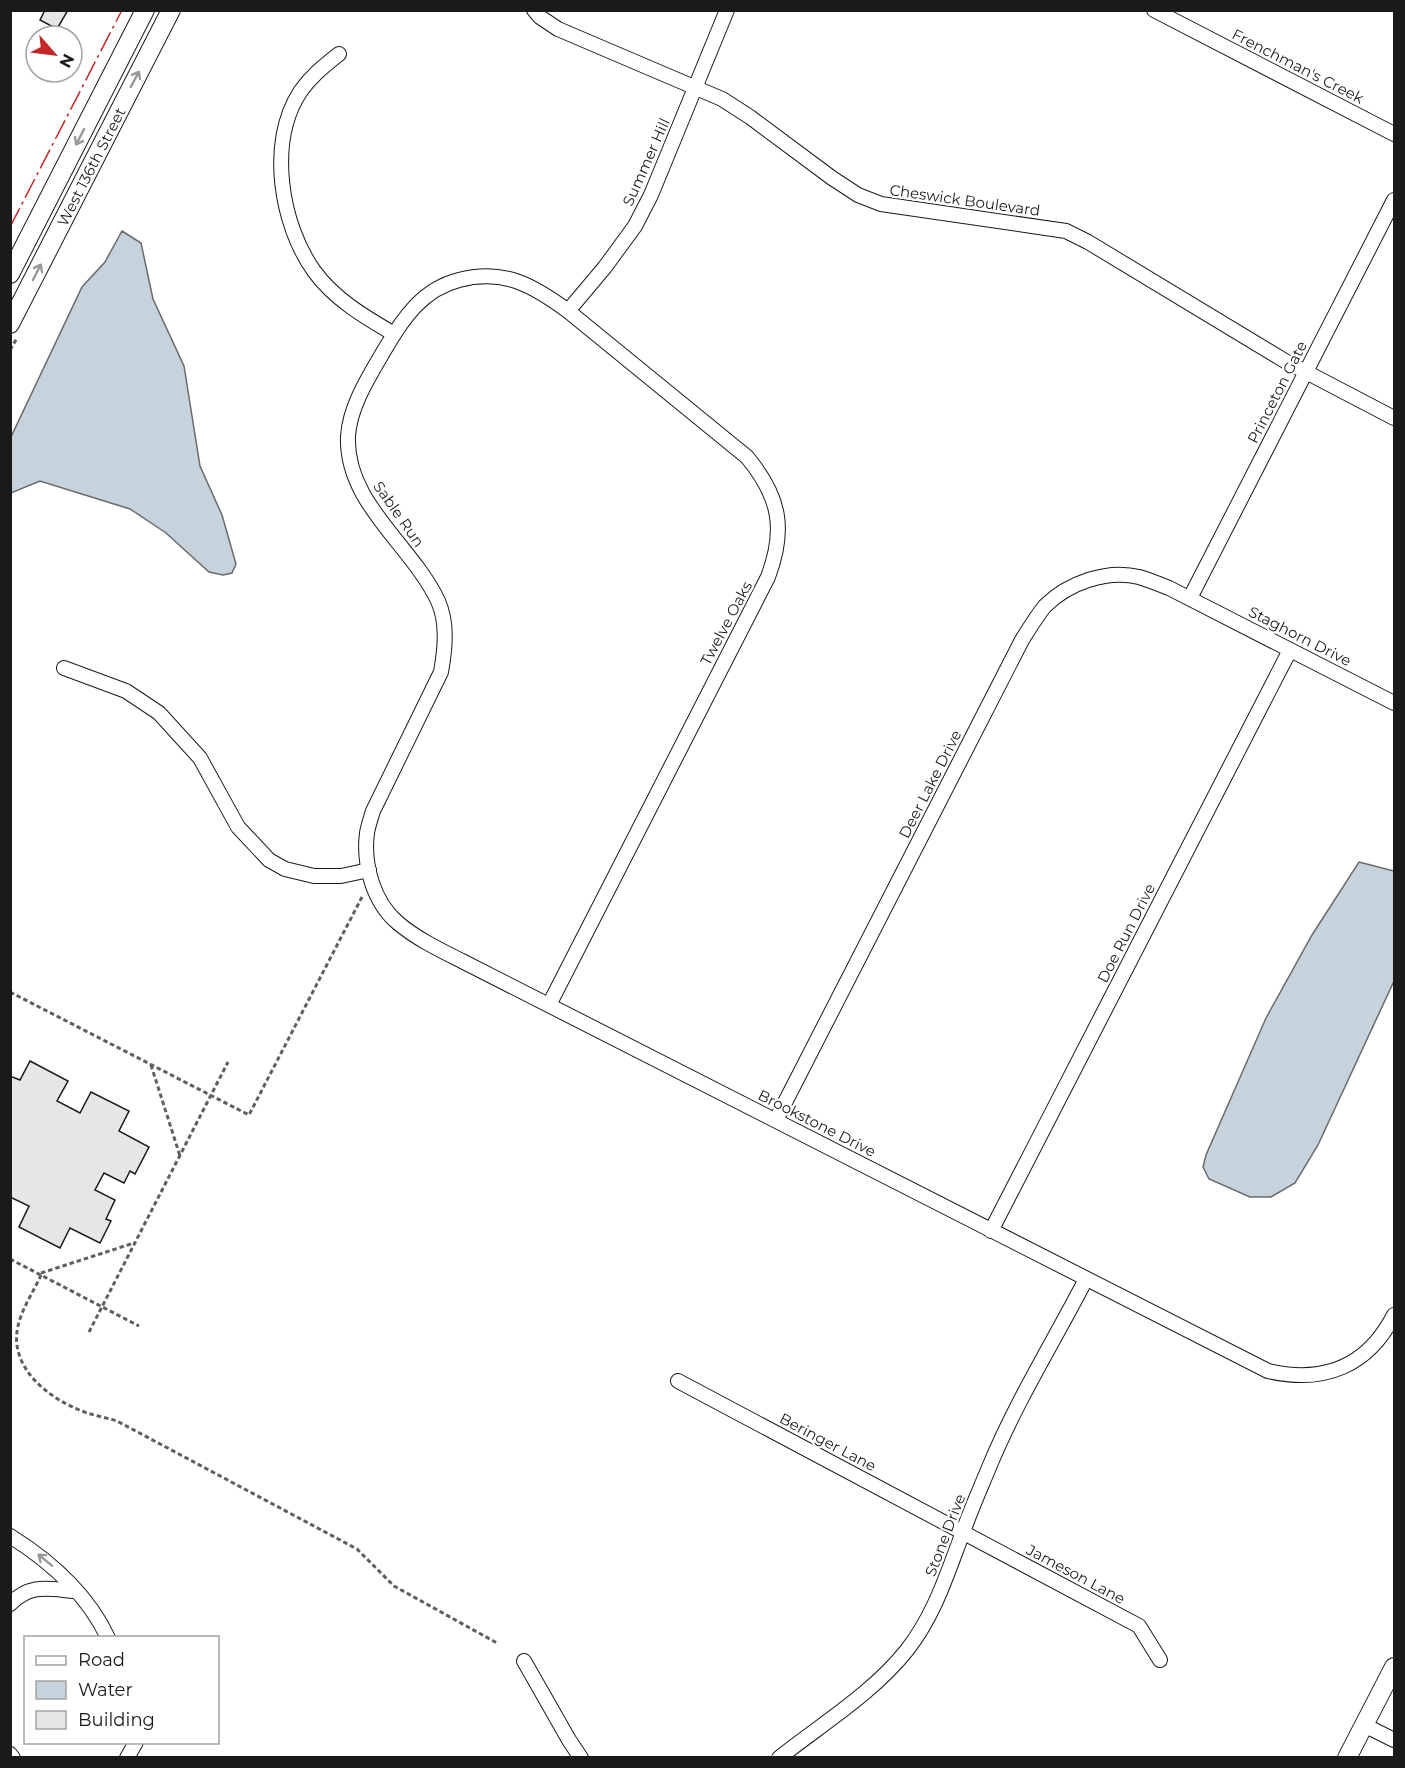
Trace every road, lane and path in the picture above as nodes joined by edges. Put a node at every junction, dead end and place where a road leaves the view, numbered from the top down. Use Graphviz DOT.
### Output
graph roads {
  1 [pos="145,10"];
  2 [pos="171,10"];
  3 [pos="534,10"];
  4 [pos="727,10"];
  5 [pos="1155,10"];
  6 [pos="339,54"];
  7 [pos="696,87"];
  8 [pos="1395,134"];
  9 [pos="1395,200"];
  10 [pos="10,274"];
  11 [pos="568,311"];
  12 [pos="10,324"];
  13 [pos="394,334"];
  14 [pos="1306,372"];
  15 [pos="1395,418"];
  16 [pos="1190,598"];
  17 [pos="1290,650"];
  18 [pos="64,668"];
  19 [pos="1395,703"];
  20 [pos="364,871"];
  21 [pos="12,994"];
  22 [pos="549,1005"];
  23 [pos="228,1062"];
  24 [pos="151,1065"];
  25 [pos="211,1096"];
  26 [pos="776,1120"];
  27 [pos="180,1156"];
  28 [pos="991,1231"];
  29 [pos="134,1243"];
  30 [pos="10,1259"];
  31 [pos="40,1274"];
  32 [pos="1086,1279"];
  33 [pos="102,1306"];
  34 [pos="1395,1315"];
  35 [pos="139,1326"];
  36 [pos="88,1332"];
  37 [pos="678,1381"];
  38 [pos="963,1532"];
  39 [pos="10,1536"];
  40 [pos="75,1591"];
  41 [pos="10,1604"];
  42 [pos="107,1636"];
  43 [pos="497,1644"];
  44 [pos="1160,1660"];
  45 [pos="524,1661"];
  46 [pos="1395,1667"];
  47 [pos="1364,1725"];
  48 [pos="1395,1740"];
  49 [pos="137,1744"];
  50 [pos="127,1758"];
  51 [pos="581,1758"];
  52 [pos="778,1758"];
  53 [pos="1347,1758"];
  1 -- 10 [label="street, West 136th Street, one-way"];
  12 -- 2 [label="street, West 136th Street, one-way"];
  3 -- 7 [label="street, Cheswick Boulevard"];
  4 -- 7 [label="street, Summer Hill"];
  5 -- 8 [label="street, Frenchman's Creek"];
  6 -- 13 [label="street"];
  7 -- 11 [label="street, Summer Hill"];
  7 -- 14 [label="street, Cheswick Boulevard"];
  9 -- 14 [label="street, Princeton Gate"];
  11 -- 13 [label="street, Sable Run"];
  11 -- 22 [label="street, Twelve Oaks"];
  13 -- 20 [label="street, Sable Run"];
  14 -- 15 [label="street, Cheswick Boulevard"];
  14 -- 16 [label="street, Princeton Gate"];
  16 -- 17 [label="street, Staghorn Drive"];
  16 -- 26 [label="street, Deer Lake Drive"];
  17 -- 19 [label="street, Staghorn Drive"];
  17 -- 28 [label="street, Doe Run Drive"];
  18 -- 20 [label="street"];
  20 -- 22 [label="street, Brookstone Drive"];
  20 -- 25 [label="path"];
  21 -- 24 [label="path"];
  22 -- 26 [label="street, Brookstone Drive"];
  23 -- 25 [label="path"];
  24 -- 25 [label="path"];
  24 -- 27 [label="path"];
  25 -- 27 [label="path"];
  26 -- 28 [label="street, Brookstone Drive"];
  27 -- 29 [label="path"];
  28 -- 32 [label="street, Brookstone Drive"];
  29 -- 31 [label="path"];
  29 -- 33 [label="path"];
  30 -- 31 [label="path"];
  31 -- 33 [label="path"];
  31 -- 43 [label="path"];
  32 -- 34 [label="street, Brookstone Drive"];
  32 -- 38 [label="street, Stone Drive"];
  33 -- 35 [label="path"];
  33 -- 36 [label="path"];
  37 -- 38 [label="street, Beringer Lane"];
  38 -- 44 [label="street, Jameson Lane"];
  38 -- 52 [label="street, Stone Drive"];
  40 -- 39 [label="street, one-way"];
  40 -- 41 [label="street"];
  40 -- 42 [label="street"];
  45 -- 51 [label="street"];
  46 -- 47 [label="street"];
  47 -- 48 [label="street"];
  47 -- 53 [label="street"];
  49 -- 50 [label="street"];
}
